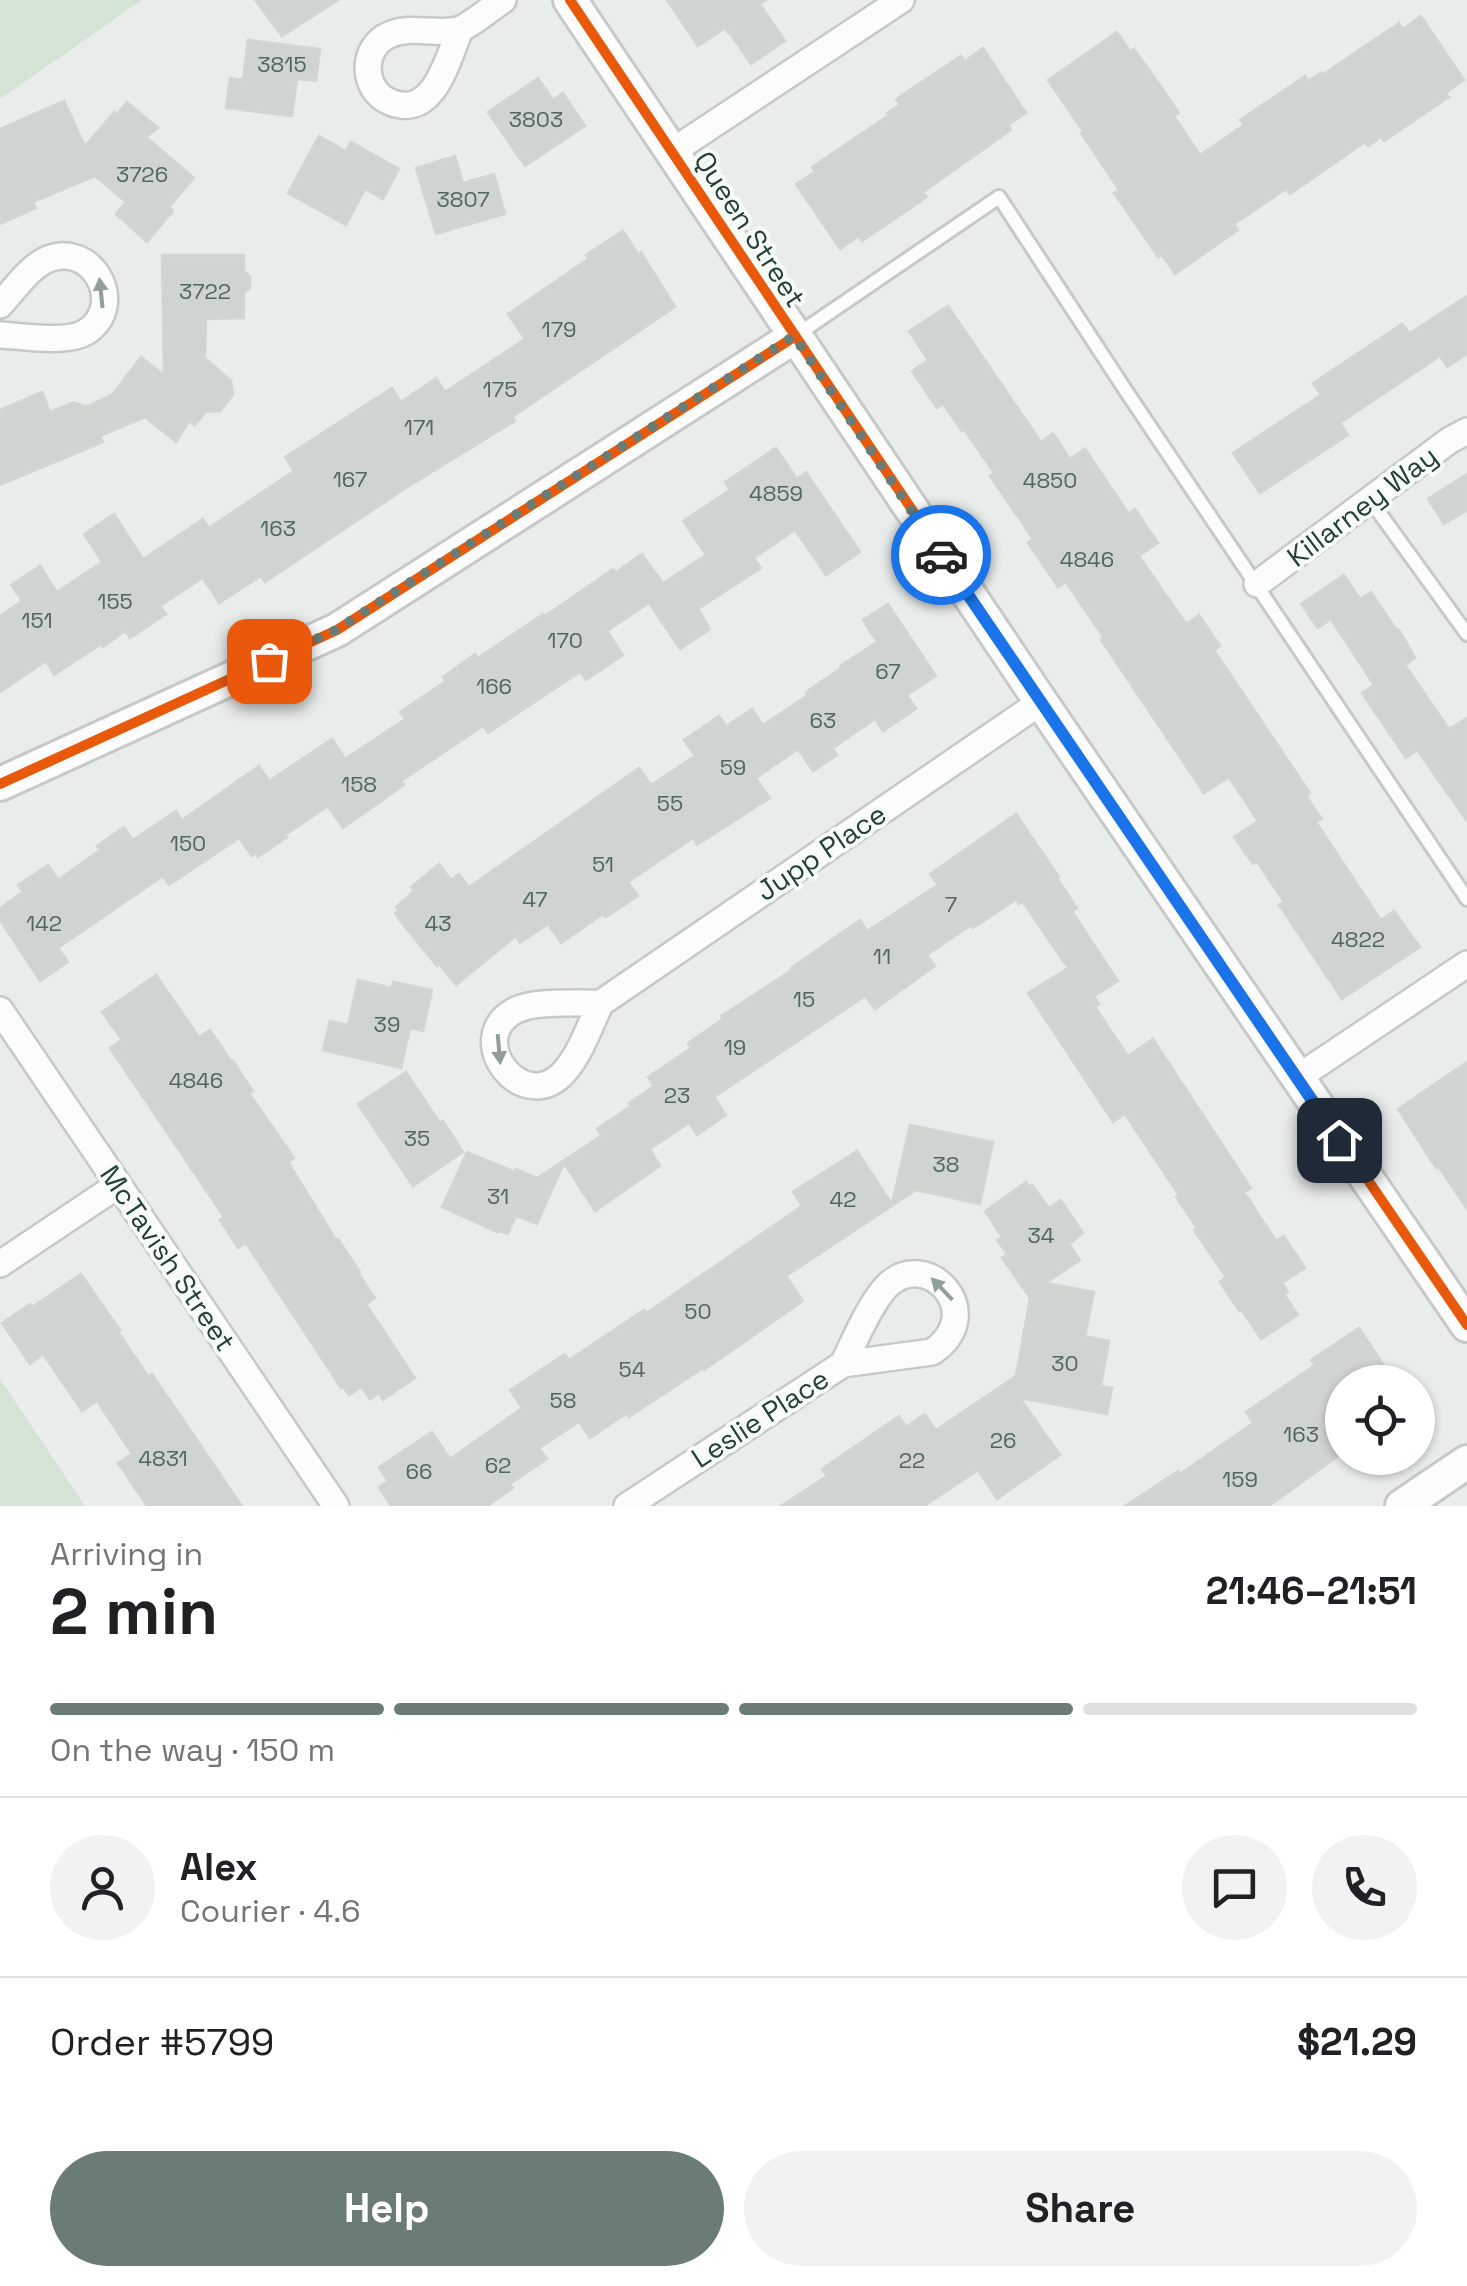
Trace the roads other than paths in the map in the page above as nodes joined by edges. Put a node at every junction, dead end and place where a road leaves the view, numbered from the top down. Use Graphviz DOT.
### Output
graph roads {
  1 [pos="502,0"];
  2 [pos="570,0"];
  3 [pos="901,0"];
  4 [pos="460,30"];
  5 [pos="672,151"];
  6 [pos="0,305"];
  7 [pos="0,335"];
  8 [pos="794,336"];
  9 [pos="1467,431"];
  10 [pos="1370,500"];
  11 [pos="1257,584"];
  12 [pos="1467,634"];
  13 [pos="1040,702"];
  14 [pos="0,784"];
  15 [pos="1467,900"];
  16 [pos="1467,964"];
  17 [pos="601,1002"];
  18 [pos="0,1010"];
  19 [pos="1296,1078"];
  20 [pos="118,1184"];
  21 [pos="0,1264"];
  22 [pos="1467,1325"];
  23 [pos="843,1364"];
  24 [pos="1467,1462"];
  25 [pos="336,1506"];
  26 [pos="627,1506"];
  27 [pos="1402,1506"];
  1 -- 4 [label="street"];
  2 -- 5 [label="street, Queen Street"];
  3 -- 5 [label="street"];
  5 -- 8 [label="street, Queen Street"];
  7 -- 6 [label="street, one-way"];
  8 -- 11 [label="lane"];
  8 -- 13 [label="street, Queen Street"];
  8 -- 14 [label="street"];
  9 -- 10 [label="street, Killarney Way"];
  10 -- 11 [label="street, Killarney Way"];
  10 -- 12 [label="lane"];
  11 -- 15 [label="lane"];
  13 -- 17 [label="street, Jupp Place"];
  13 -- 19 [label="street, Queen Street"];
  16 -- 19 [label="street"];
  18 -- 20 [label="street, McTavish Street"];
  19 -- 22 [label="street, Queen Street"];
  20 -- 21 [label="street"];
  20 -- 25 [label="street, McTavish Street"];
  23 -- 23 [label="street, Leslie Place, one-way"];
  23 -- 26 [label="street, Leslie Place"];
  24 -- 27 [label="street"];
}
